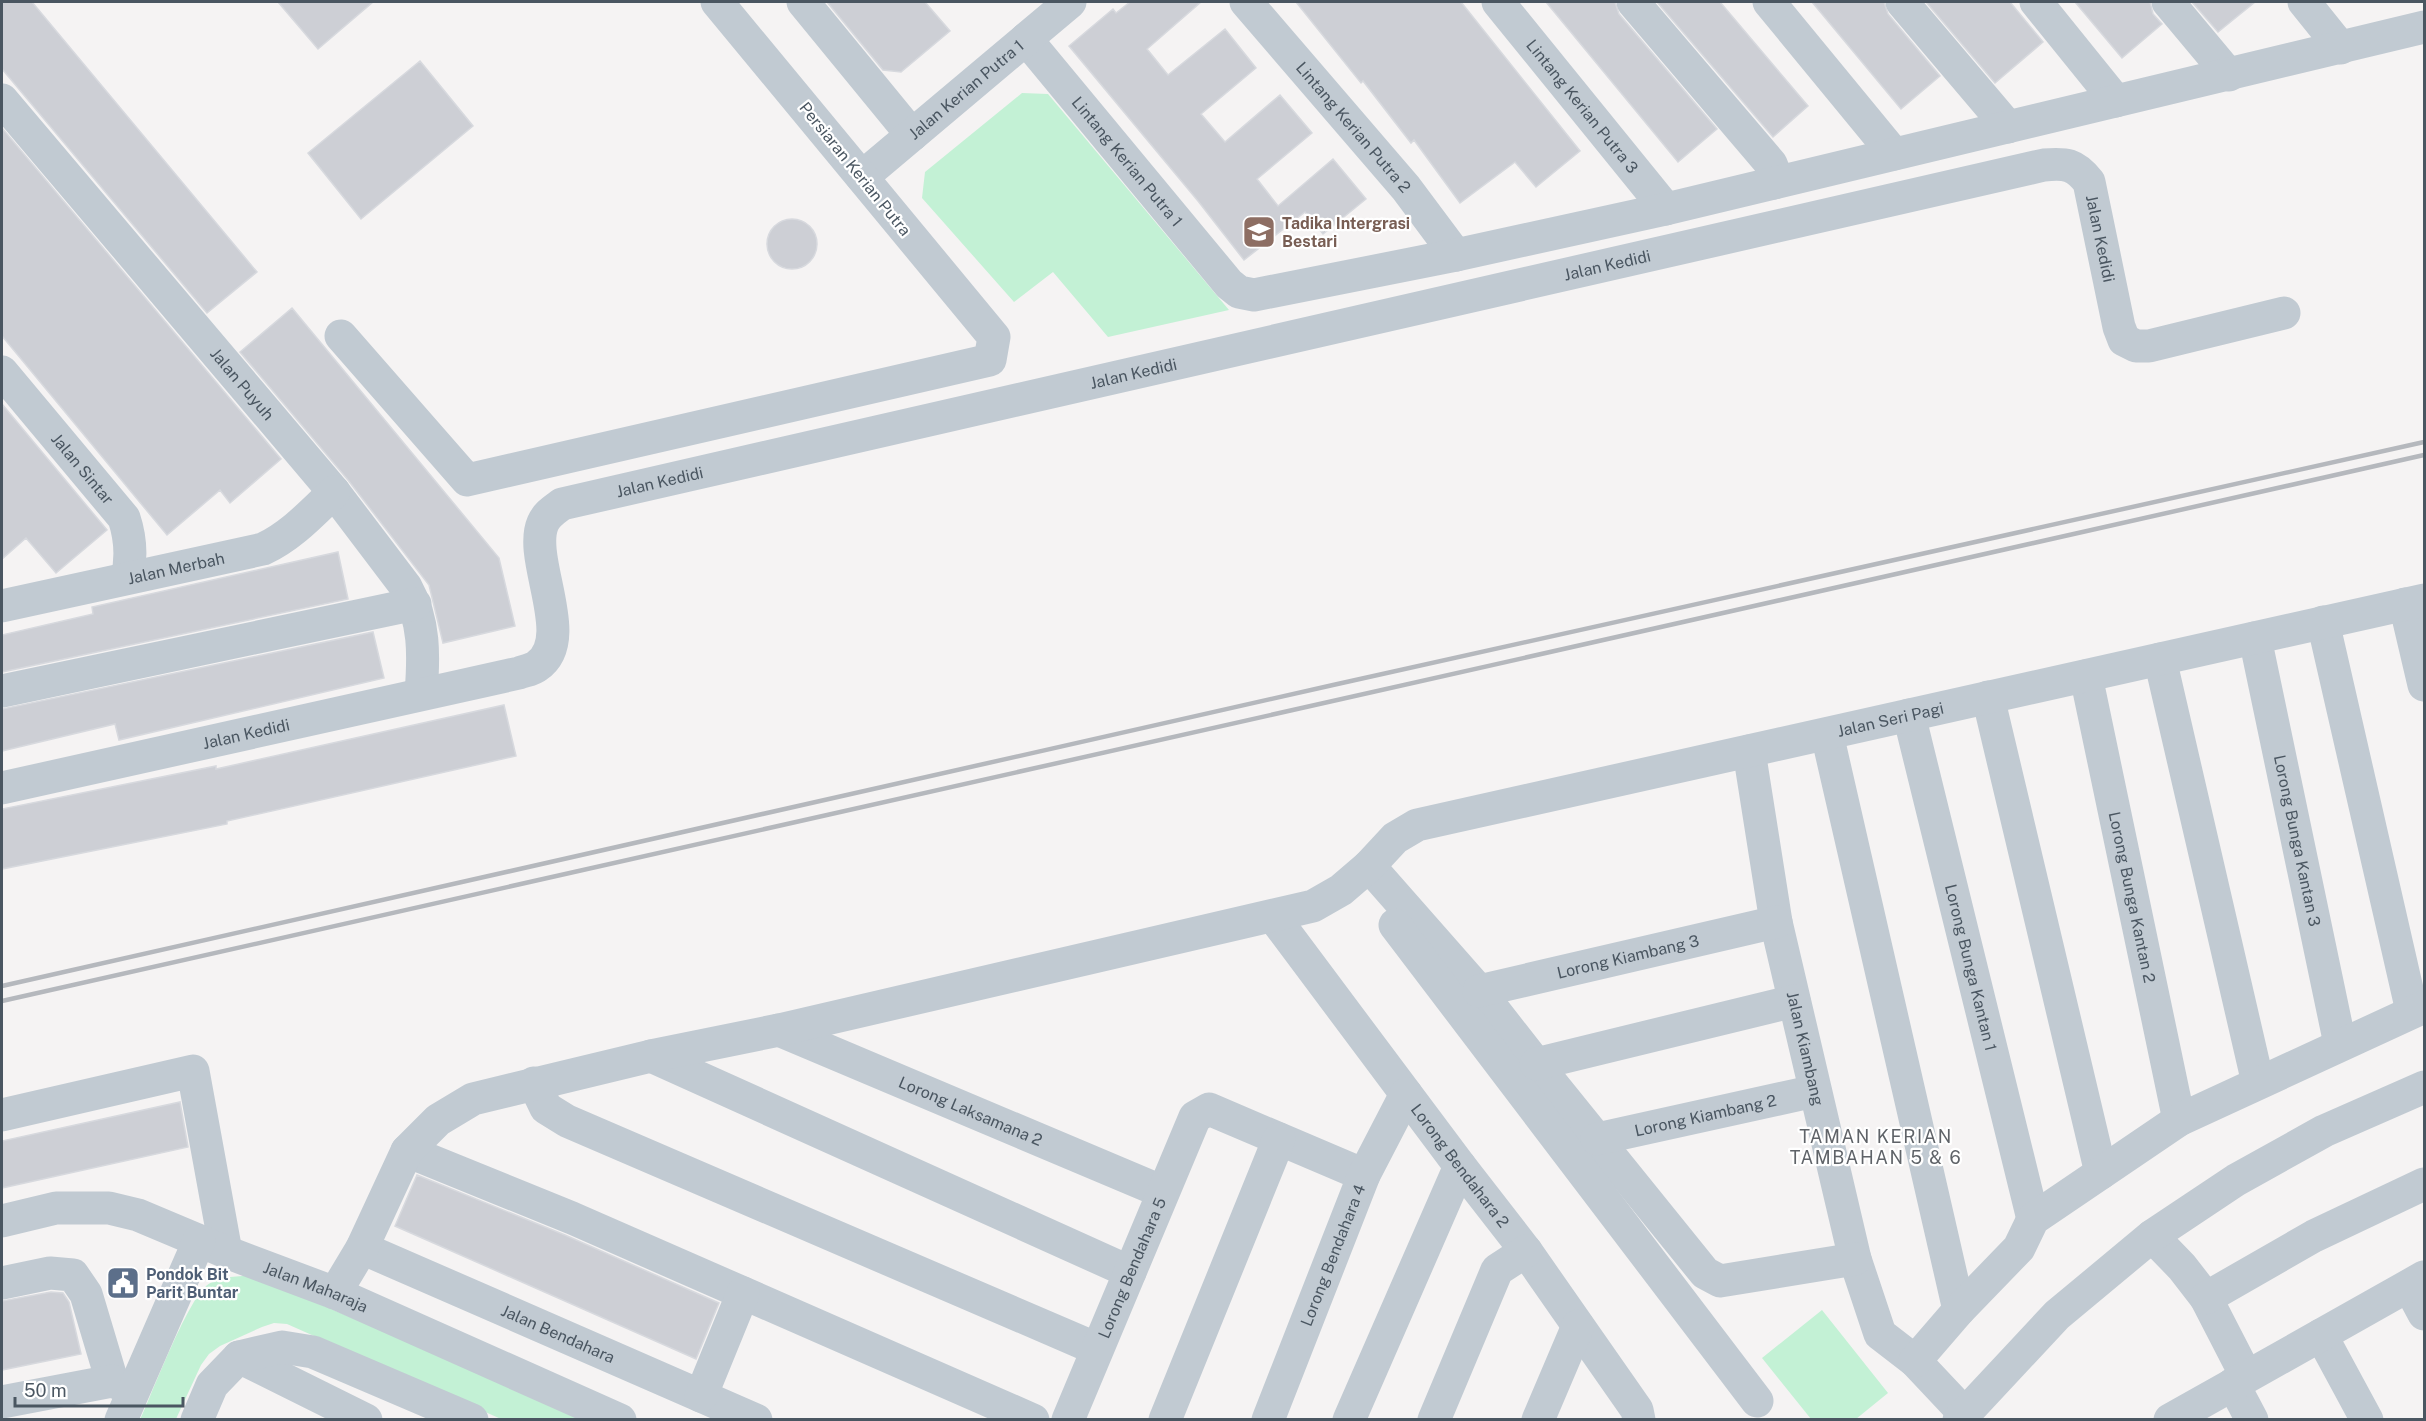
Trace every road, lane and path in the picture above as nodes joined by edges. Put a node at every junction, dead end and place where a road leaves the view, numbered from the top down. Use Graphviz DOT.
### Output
graph roads {
  1 [pos="717,2"];
  2 [pos="802,2"];
  3 [pos="1070,2"];
  4 [pos="1246,2"];
  5 [pos="1498,2"];
  6 [pos="1633,2"];
  7 [pos="1769,2"];
  8 [pos="1902,2"];
  9 [pos="2036,2"];
  10 [pos="2168,2"];
  11 [pos="2304,2"];
  12 [pos="2424,27"];
  13 [pos="1026,39"];
  14 [pos="2342,48"];
  15 [pos="2229,75"];
  16 [pos="2,100"];
  17 [pos="2116,101"];
  18 [pos="2008,127"];
  19 [pos="912,135"];
  20 [pos="1894,154"];
  21 [pos="862,177"];
  22 [pos="1774,183"];
  23 [pos="1666,209"];
  24 [pos="1456,255"];
  25 [pos="2284,313"];
  26 [pos="341,336"];
  27 [pos="2,372"];
  28 [pos="334,492"];
  29 [pos="127,578"];
  30 [pos="2415,602"];
  31 [pos="415,604"];
  32 [pos="2,606"];
  33 [pos="2323,622"];
  34 [pos="2255,638"];
  35 [pos="2160,659"];
  36 [pos="2086,676"];
  37 [pos="2424,685"];
  38 [pos="2,691"];
  39 [pos="421,694"];
  40 [pos="1988,697"];
  41 [pos="1909,715"];
  42 [pos="1827,734"];
  43 [pos="1749,751"];
  44 [pos="2,788"];
  45 [pos="1364,871"];
  46 [pos="1273,916"];
  47 [pos="1776,922"];
  48 [pos="1479,991"];
  49 [pos="1794,1001"];
  50 [pos="2418,1009"];
  51 [pos="779,1030"];
  52 [pos="2340,1044"];
  53 [pos="651,1056"];
  54 [pos="1536,1064"];
  55 [pos="534,1083"];
  56 [pos="2258,1083"];
  57 [pos="2424,1087"];
  58 [pos="1815,1091"];
  59 [pos="1406,1094"];
  60 [pos="2,1114"];
  61 [pos="2180,1120"];
  62 [pos="1278,1139"];
  63 [pos="1597,1139"];
  64 [pos="408,1151"];
  65 [pos="1460,1167"];
  66 [pos="2101,1173"];
  67 [pos="1364,1175"];
  68 [pos="2424,1184"];
  69 [pos="1163,1192"];
  70 [pos="2034,1219"];
  71 [pos="2,1221"];
  72 [pos="2152,1236"];
  73 [pos="212,1247"];
  74 [pos="362,1248"];
  75 [pos="1526,1251"];
  76 [pos="1855,1259"];
  77 [pos="1130,1272"];
  78 [pos="2417,1281"];
  79 [pos="2,1282"];
  80 [pos="335,1293"];
  81 [pos="743,1293"];
  82 [pos="2206,1298"];
  83 [pos="1959,1310"];
  84 [pos="2424,1314"];
  85 [pos="1578,1326"];
  86 [pos="2321,1335"];
  87 [pos="1097,1349"];
  88 [pos="239,1357"];
  89 [pos="1915,1361"];
  90 [pos="2237,1375"];
  91 [pos="123,1385"];
  92 [pos="701,1396"];
  93 [pos="2,1402"];
  94 [pos="1759,1413"];
  95 [pos="1962,1416"];
  96 [pos="121,1419"];
  97 [pos="197,1419"];
  98 [pos="366,1419"];
  99 [pos="472,1419"];
  100 [pos="619,1419"];
  101 [pos="756,1419"];
  102 [pos="1033,1419"];
  103 [pos="1068,1419"];
  104 [pos="1165,1419"];
  105 [pos="1268,1419"];
  106 [pos="1349,1419"];
  107 [pos="1434,1419"];
  108 [pos="1538,1419"];
  109 [pos="1639,1419"];
  110 [pos="2170,1419"];
  111 [pos="2252,1419"];
  112 [pos="2367,1419"];
  1 -- 21 [label="street, Persiaran Kerian Putra"];
  2 -- 19 [label="street"];
  3 -- 13 [label="street, Jalan Kerian Putra 1"];
  4 -- 24 [label="street, Lintang Kerian Putra 2"];
  5 -- 23 [label="street, Lintang Kerian Putra 3"];
  6 -- 22 [label="street"];
  7 -- 20 [label="street"];
  8 -- 18 [label="street"];
  9 -- 17 [label="street"];
  10 -- 15 [label="street"];
  11 -- 14 [label="street"];
  12 -- 14 [label="street"];
  13 -- 19 [label="street, Jalan Kerian Putra 1"];
  13 -- 24 [label="street, Lintang Kerian Putra 1"];
  14 -- 15 [label="street"];
  15 -- 17 [label="street"];
  16 -- 28 [label="street, Jalan Puyuh"];
  17 -- 18 [label="street"];
  18 -- 20 [label="street"];
  19 -- 21 [label="street, Jalan Kerian Putra 1"];
  20 -- 22 [label="street"];
  21 -- 26 [label="street, Persiaran Kerian Putra"];
  22 -- 23 [label="street"];
  23 -- 24 [label="street"];
  25 -- 39 [label="street, Jalan Kedidi"];
  27 -- 29 [label="street, Jalan Sintar"];
  28 -- 29 [label="street, Jalan Merbah"];
  28 -- 31 [label="street, Jalan Puyuh"];
  29 -- 32 [label="street, Jalan Merbah"];
  30 -- 33 [label="street, Jalan Seri Pagi"];
  30 -- 37 [label="street"];
  31 -- 38 [label="street"];
  31 -- 39 [label="street, Jalan Puyuh"];
  33 -- 34 [label="street, Jalan Seri Pagi"];
  33 -- 50 [label="street"];
  34 -- 35 [label="street, Jalan Seri Pagi"];
  34 -- 52 [label="street, Lorong Bunga Kantan 3"];
  35 -- 36 [label="street, Jalan Seri Pagi"];
  35 -- 56 [label="street"];
  36 -- 40 [label="street, Jalan Seri Pagi"];
  36 -- 61 [label="street, Lorong Bunga Kantan 2"];
  39 -- 44 [label="street, Jalan Kedidi"];
  40 -- 41 [label="street, Jalan Seri Pagi"];
  40 -- 66 [label="street"];
  41 -- 42 [label="street, Jalan Seri Pagi"];
  41 -- 70 [label="street, Lorong Bunga Kantan 1"];
  42 -- 43 [label="street, Jalan Seri Pagi"];
  42 -- 83 [label="street"];
  43 -- 45 [label="street, Jalan Seri Pagi"];
  43 -- 47 [label="street, Jalan Kiambang"];
  45 -- 46 [label="street, Jalan Seri Pagi"];
  45 -- 48 [label="street"];
  45 -- 94 [label="street"];
  46 -- 51 [label="street, Jalan Seri Pagi"];
  46 -- 59 [label="street, Lorong Bendahara 2"];
  47 -- 48 [label="street, Lorong Kiambang 3"];
  47 -- 49 [label="street, Jalan Kiambang"];
  48 -- 54 [label="street"];
  49 -- 54 [label="street"];
  49 -- 58 [label="street, Jalan Kiambang"];
  50 -- 52 [label="street"];
  51 -- 53 [label="street, Jalan Seri Pagi"];
  51 -- 69 [label="street, Lorong Laksamana 2"];
  52 -- 56 [label="street"];
  53 -- 55 [label="street, Jalan Seri Pagi"];
  53 -- 77 [label="street"];
  54 -- 63 [label="street"];
  55 -- 64 [label="street, Jalan Seri Pagi"];
  55 -- 87 [label="street"];
  56 -- 61 [label="street"];
  57 -- 72 [label="street"];
  58 -- 63 [label="street, Lorong Kiambang 2"];
  58 -- 76 [label="street, Jalan Kiambang"];
  59 -- 65 [label="street, Lorong Bendahara 2"];
  59 -- 67 [label="street, Lorong Bendahara 4"];
  60 -- 73 [label="street"];
  61 -- 66 [label="street"];
  62 -- 67 [label="street"];
  62 -- 69 [label="street, Lorong Bendahara 5"];
  62 -- 104 [label="street"];
  63 -- 76 [label="street"];
  64 -- 74 [label="street, Jalan Seri Pagi"];
  64 -- 81 [label="street"];
  65 -- 75 [label="street, Lorong Bendahara 2"];
  65 -- 106 [label="street"];
  66 -- 70 [label="street"];
  67 -- 105 [label="street, Lorong Bendahara 4"];
  68 -- 82 [label="street"];
  69 -- 77 [label="street, Lorong Bendahara 5"];
  70 -- 83 [label="street"];
  71 -- 73 [label="street, Jalan Maharaja"];
  72 -- 82 [label="street"];
  72 -- 95 [label="street"];
  73 -- 80 [label="street, Jalan Maharaja"];
  73 -- 91 [label="street"];
  74 -- 80 [label="street, Jalan Seri Pagi"];
  74 -- 92 [label="street, Jalan Bendahara"];
  75 -- 85 [label="street, Lorong Bendahara 2"];
  75 -- 107 [label="street"];
  76 -- 89 [label="street, Jalan Kiambang"];
  77 -- 87 [label="street, Lorong Bendahara 5"];
  78 -- 84 [label="street"];
  78 -- 86 [label="street"];
  79 -- 91 [label="street"];
  80 -- 100 [label="street, Jalan Maharaja"];
  81 -- 92 [label="street"];
  81 -- 102 [label="street"];
  82 -- 90 [label="street"];
  83 -- 89 [label="street"];
  85 -- 108 [label="street"];
  85 -- 109 [label="street, Lorong Bendahara 2"];
  86 -- 90 [label="street"];
  86 -- 112 [label="street"];
  87 -- 103 [label="street, Lorong Bendahara 5"];
  88 -- 97 [label="street"];
  88 -- 98 [label="street"];
  88 -- 99 [label="street"];
  89 -- 95 [label="street, Jalan Kiambang"];
  90 -- 110 [label="street"];
  90 -- 111 [label="street"];
  91 -- 93 [label="street"];
  91 -- 96 [label="street"];
  92 -- 101 [label="street, Jalan Bendahara"];
}
